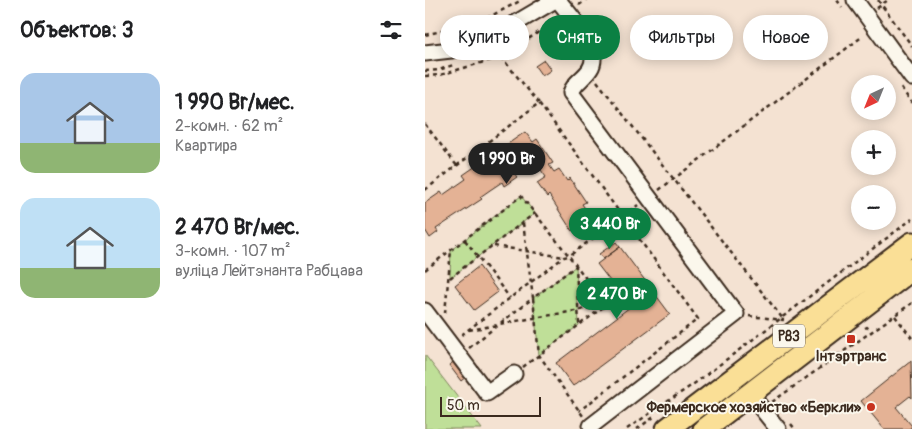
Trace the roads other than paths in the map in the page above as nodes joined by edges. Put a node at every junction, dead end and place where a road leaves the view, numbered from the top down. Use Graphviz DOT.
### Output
graph roads {
  1 [pos="557,0"];
  2 [pos="855,0"];
  3 [pos="425,53"];
  4 [pos="912,78"];
  5 [pos="912,243"];
  6 [pos="912,269"];
  7 [pos="425,311"];
  8 [pos="514,374"];
  9 [pos="756,402"];
  10 [pos="591,426"];
  11 [pos="667,429"];
  12 [pos="704,429"];
  13 [pos="778,429"];
  1 -- 3 [label="street"];
  1 -- 10 [label="street"];
  2 -- 4 [label="street"];
  5 -- 11 [label="highway, Р83"];
  6 -- 9 [label="highway, Р83"];
  7 -- 8 [label="street"];
  9 -- 12 [label="highway, Р83"];
  9 -- 13 [label="street"];
}
